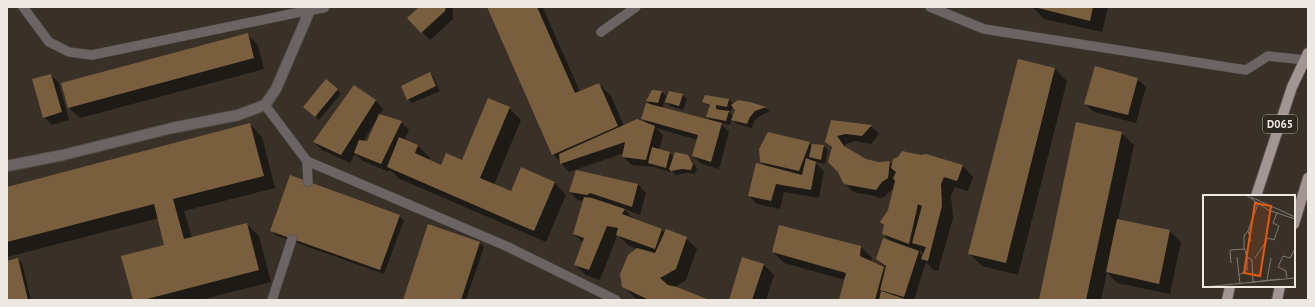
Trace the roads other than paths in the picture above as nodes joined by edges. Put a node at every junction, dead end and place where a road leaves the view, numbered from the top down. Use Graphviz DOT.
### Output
graph roads {
  1 [pos="23,7"];
  2 [pos="324,7"];
  3 [pos="636,7"];
  4 [pos="930,7"];
  5 [pos="310,10"];
  6 [pos="602,32"];
  7 [pos="1306,56"];
  8 [pos="265,105"];
  9 [pos="307,161"];
  10 [pos="7,166"];
  11 [pos="1308,178"];
  12 [pos="308,182"];
  13 [pos="1256,195"];
  14 [pos="1295,221"];
  15 [pos="292,239"];
  16 [pos="1230,287"];
  17 [pos="1280,287"];
  18 [pos="272,300"];
  19 [pos="616,300"];
  20 [pos="1227,300"];
  21 [pos="1277,300"];
  1 -- 5 [label="lane"];
  2 -- 5 [label="street"];
  3 -- 6 [label="lane"];
  4 -- 7 [label="lane"];
  5 -- 8 [label="street"];
  7 -- 13 [label="main road, D065"];
  8 -- 9 [label="lane"];
  8 -- 10 [label="street"];
  9 -- 12 [label="lane"];
  9 -- 19 [label="lane"];
  11 -- 14 [label="main road"];
  15 -- 18 [label="lane"];
  16 -- 20 [label="main road"];
  17 -- 21 [label="main road"];
}
